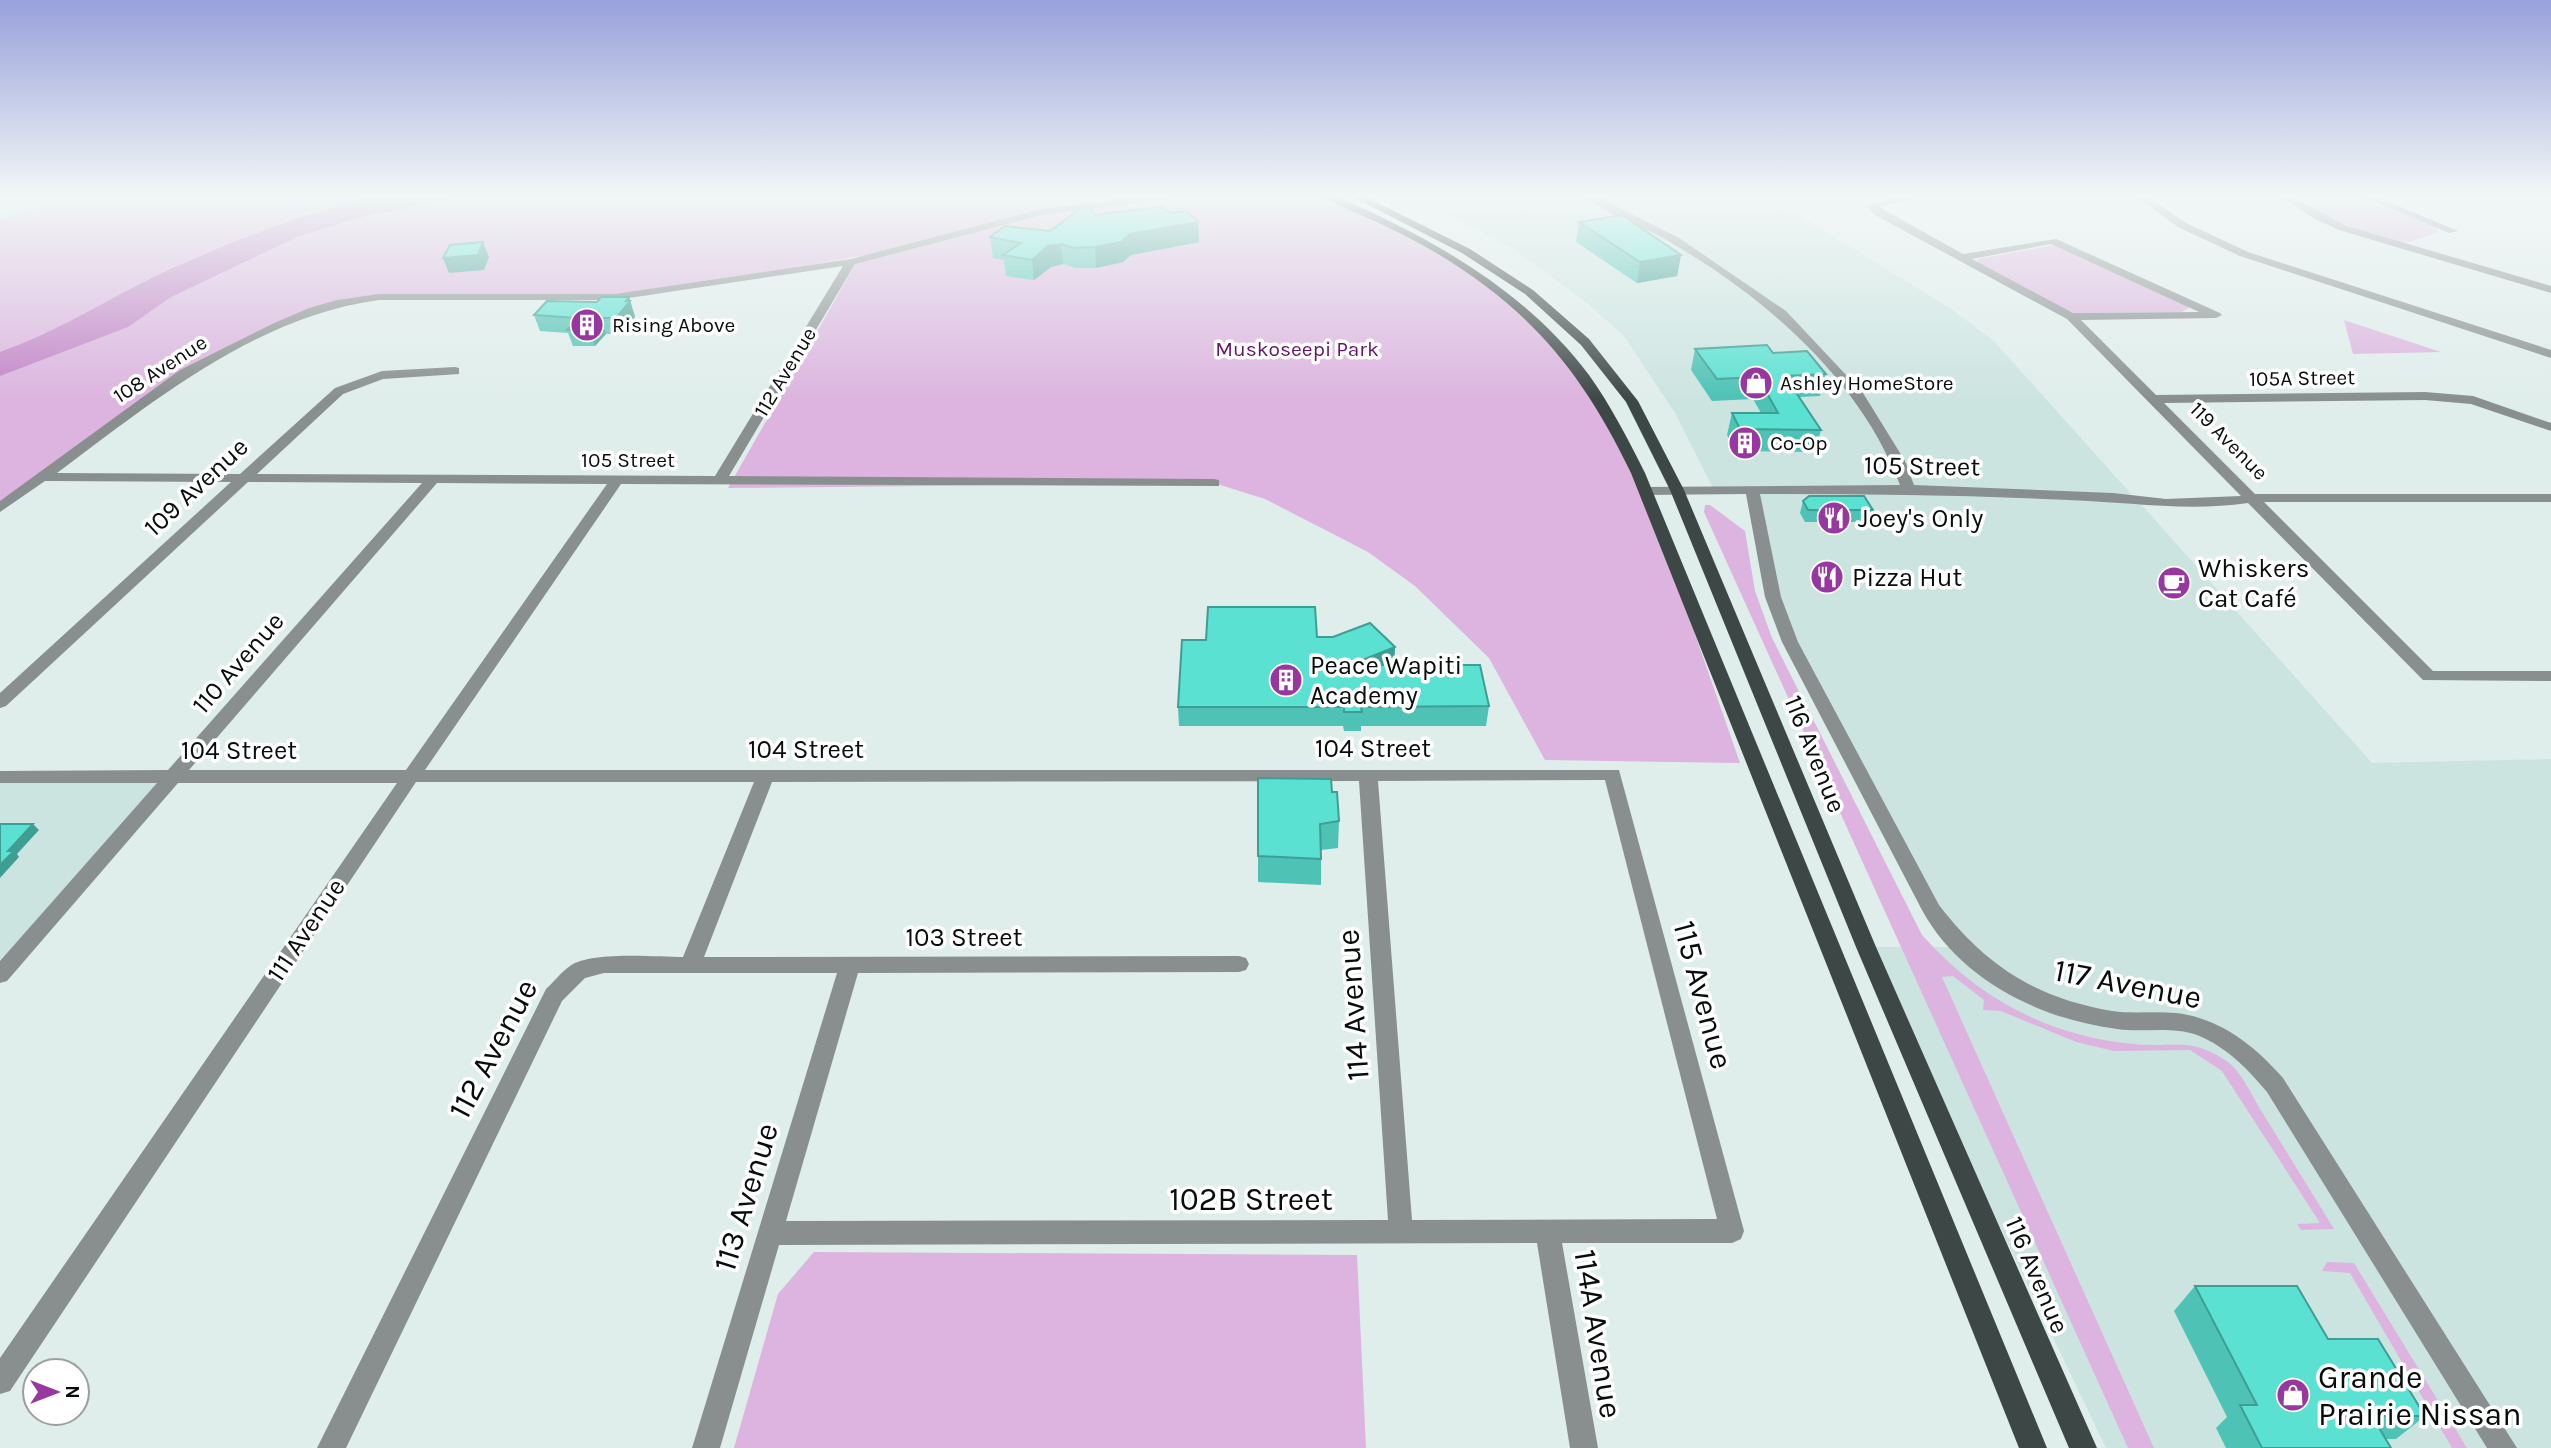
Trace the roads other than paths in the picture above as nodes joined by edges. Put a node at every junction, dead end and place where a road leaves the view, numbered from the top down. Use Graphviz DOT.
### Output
graph roads {
  1 [pos="834,265"];
  2 [pos="849,265"];
  3 [pos="1460,265"];
  4 [pos="1487,265"];
  5 [pos="1711,265"];
  6 [pos="1973,265"];
  7 [pos="2104,265"];
  8 [pos="2276,265"];
  9 [pos="2466,265"];
  10 [pos="2551,290"];
  11 [pos="2071,317"];
  12 [pos="2551,354"];
  13 [pos="455,371"];
  14 [pos="2154,399"];
  15 [pos="2551,427"];
  16 [pos="41,477"];
  17 [pos="241,479"];
  18 [pos="432,480"];
  19 [pos="616,481"];
  20 [pos="719,482"];
  21 [pos="1214,483"];
  22 [pos="1909,489"];
  23 [pos="1677,490"];
  24 [pos="1752,490"];
  25 [pos="1645,491"];
  26 [pos="2254,498"];
  27 [pos="2551,498"];
  28 [pos="0,508"];
  29 [pos="2551,676"];
  30 [pos="0,702"];
  31 [pos="1368,774"];
  32 [pos="1613,774"];
  33 [pos="766,775"];
  34 [pos="411,776"];
  35 [pos="0,777"];
  36 [pos="173,777"];
  37 [pos="1239,964"];
  38 [pos="850,965"];
  39 [pos="690,966"];
  40 [pos="0,975"];
  41 [pos="1548,1231"];
  42 [pos="1732,1231"];
  43 [pos="1401,1232"];
  44 [pos="769,1233"];
  45 [pos="0,1381"];
  46 [pos="331,1448"];
  47 [pos="706,1448"];
  48 [pos="1584,1448"];
  49 [pos="2033,1448"];
  50 [pos="2083,1448"];
  51 [pos="2503,1448"];
  1 -- 16 [label="street, 108 Avenue"];
  2 -- 20 [label="street, 112 Avenue"];
  3 -- 25 [label="main road"];
  4 -- 23 [label="main road, 116 Avenue"];
  5 -- 22 [label="street"];
  6 -- 11 [label="street, 119 Avenue"];
  7 -- 11 [label="street"];
  8 -- 12 [label="street"];
  9 -- 10 [label="street"];
  11 -- 14 [label="street, 119 Avenue"];
  13 -- 17 [label="street, 109 Avenue"];
  14 -- 15 [label="street, 105A Street"];
  14 -- 26 [label="street, 119 Avenue"];
  16 -- 17 [label="street, 105 Street"];
  16 -- 28 [label="street, 108 Avenue"];
  17 -- 18 [label="street, 105 Street"];
  17 -- 30 [label="street, 109 Avenue"];
  18 -- 19 [label="street, 105 Street"];
  18 -- 36 [label="street, 110 Avenue"];
  19 -- 20 [label="street, 105 Street"];
  19 -- 34 [label="street, 111 Avenue"];
  20 -- 21 [label="street, 105 Street"];
  22 -- 24 [label="street, 105 Street"];
  22 -- 26 [label="street, 105 Street"];
  23 -- 24 [label="street, 105 Street"];
  23 -- 25 [label="street, 105 Street"];
  23 -- 50 [label="main road, 116 Avenue"];
  24 -- 51 [label="street, 117 Avenue"];
  25 -- 49 [label="main road"];
  26 -- 27 [label="street, 105 Street"];
  26 -- 29 [label="street, 119 Avenue"];
  31 -- 32 [label="street, 104 Street"];
  31 -- 33 [label="street, 104 Street"];
  31 -- 43 [label="street, 114 Avenue"];
  32 -- 42 [label="street, 115 Avenue"];
  33 -- 34 [label="street, 104 Street"];
  33 -- 39 [label="street"];
  34 -- 36 [label="street, 104 Street"];
  34 -- 45 [label="street, 111 Avenue"];
  35 -- 36 [label="street, 104 Street"];
  36 -- 40 [label="street, 110 Avenue"];
  37 -- 38 [label="street, 103 Street"];
  38 -- 39 [label="street, 103 Street"];
  38 -- 44 [label="street, 113 Avenue"];
  39 -- 46 [label="street, 112 Avenue"];
  41 -- 42 [label="street, 102B Street"];
  41 -- 43 [label="street, 102B Street"];
  41 -- 48 [label="street, 114A Avenue"];
  43 -- 44 [label="street, 102B Street"];
  44 -- 47 [label="street, 113 Avenue"];
}
